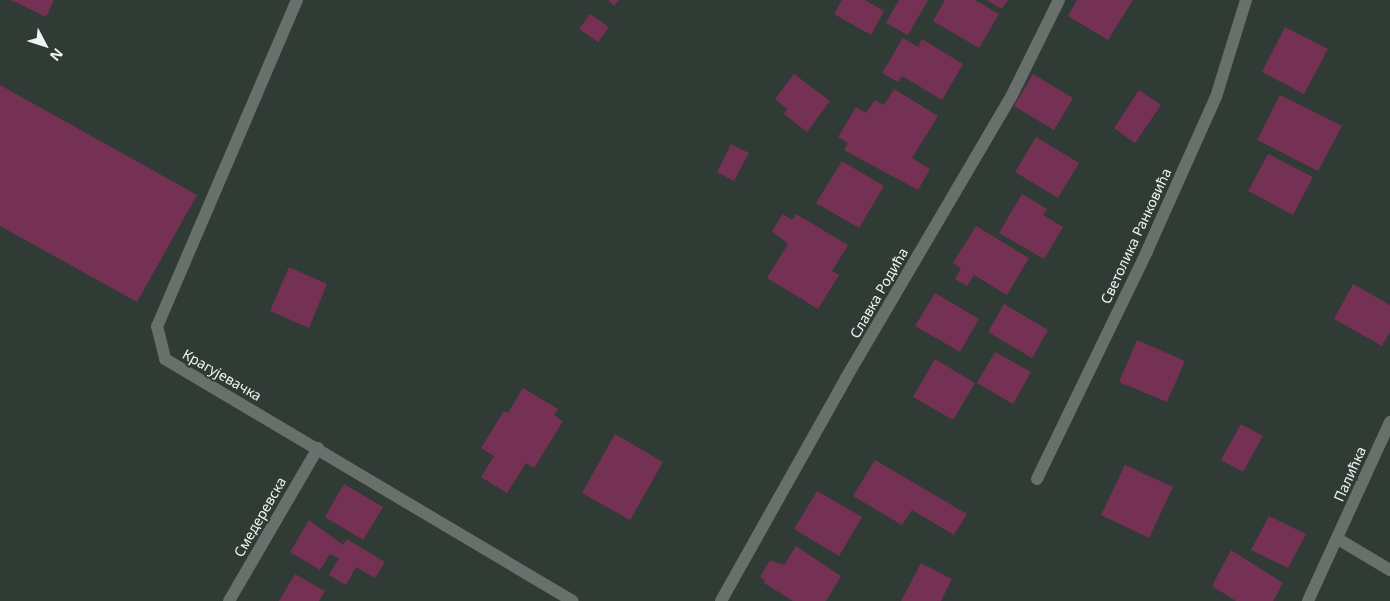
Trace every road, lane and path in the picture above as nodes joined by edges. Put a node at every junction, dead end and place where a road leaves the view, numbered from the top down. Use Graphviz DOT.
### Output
graph roads {
  1 [pos="297,0"];
  2 [pos="1059,0"];
  3 [pos="1246,0"];
  4 [pos="1390,422"];
  5 [pos="318,448"];
  6 [pos="1037,479"];
  7 [pos="1338,539"];
  8 [pos="1390,570"];
  9 [pos="229,601"];
  10 [pos="573,601"];
  11 [pos="721,601"];
  12 [pos="1308,601"];
  1 -- 5 [label="street, Крагујевачка"];
  2 -- 11 [label="street, Славка Родића"];
  3 -- 6 [label="street, Светолика Ранковића"];
  4 -- 7 [label="street, Палићка"];
  5 -- 9 [label="street, Смедеревска"];
  5 -- 10 [label="street, Крагујевачка"];
  7 -- 8 [label="street"];
  7 -- 12 [label="street, Палићка"];
}
